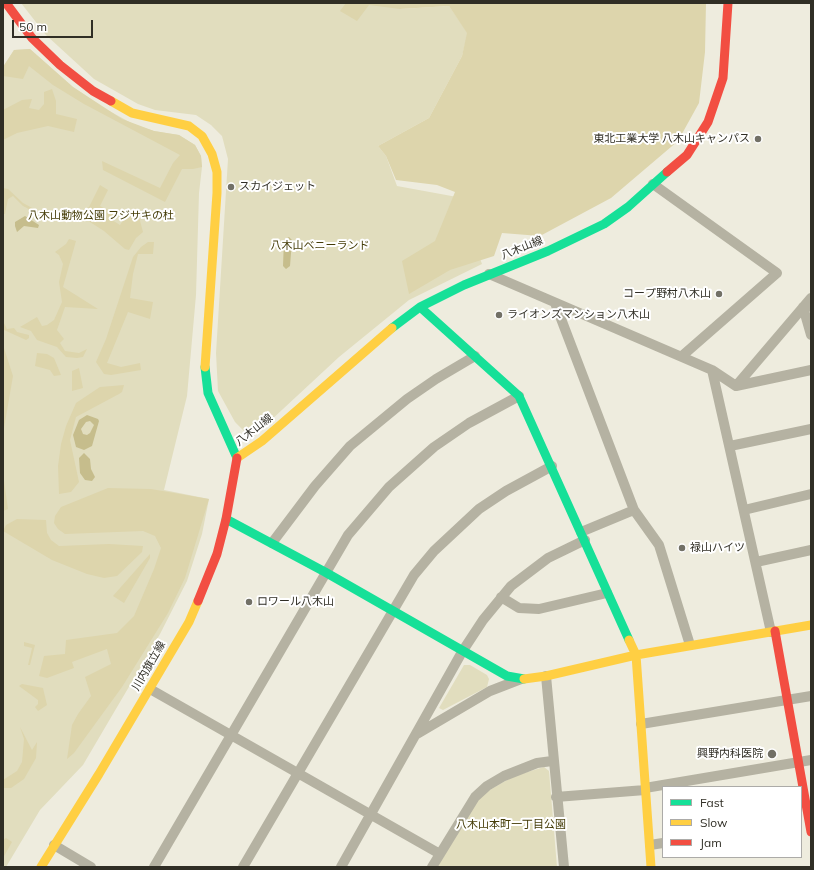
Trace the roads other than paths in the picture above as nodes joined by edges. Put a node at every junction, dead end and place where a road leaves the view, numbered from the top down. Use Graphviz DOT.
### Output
graph roads {
  1 [pos="6,3"];
  2 [pos="728,3"];
  3 [pos="653,184"];
  4 [pos="489,274"];
  5 [pos="811,298"];
  6 [pos="554,303"];
  7 [pos="420,307"];
  8 [pos="807,307"];
  9 [pos="811,335"];
  10 [pos="475,356"];
  11 [pos="682,356"];
  12 [pos="712,370"];
  13 [pos="811,370"];
  14 [pos="736,386"];
  15 [pos="519,396"];
  16 [pos="811,429"];
  17 [pos="730,446"];
  18 [pos="237,458"];
  19 [pos="552,466"];
  20 [pos="811,494"];
  21 [pos="634,510"];
  22 [pos="744,510"];
  23 [pos="226,519"];
  24 [pos="583,536"];
  25 [pos="272,543"];
  26 [pos="811,550"];
  27 [pos="756,562"];
  28 [pos="325,572"];
  29 [pos="607,593"];
  30 [pos="501,597"];
  31 [pos="392,612"];
  32 [pos="811,625"];
  33 [pos="773,632"];
  34 [pos="690,645"];
  35 [pos="462,652"];
  36 [pos="636,655"];
  37 [pos="546,676"];
  38 [pos="521,679"];
  39 [pos="150,688"];
  40 [pos="811,696"];
  41 [pos="788,700"];
  42 [pos="641,724"];
  43 [pos="231,734"];
  44 [pos="416,734"];
  45 [pos="811,760"];
  46 [pos="552,761"];
  47 [pos="799,762"];
  48 [pos="299,774"];
  49 [pos="662,786"];
  50 [pos="662,786"];
  51 [pos="645,789"];
  52 [pos="556,797"];
  53 [pos="371,815"];
  54 [pos="807,819"];
  55 [pos="811,832"];
  56 [pos="662,843"];
  57 [pos="54,845"];
  58 [pos="650,845"];
  59 [pos="440,854"];
  60 [pos="40,867"];
  61 [pos="91,867"];
  62 [pos="154,867"];
  63 [pos="243,867"];
  64 [pos="341,867"];
  65 [pos="432,867"];
  66 [pos="564,867"];
  67 [pos="650,867"];
  1 -- 18 [label="street"];
  2 -- 3 [label="street, 八木山線"];
  3 -- 4 [label="street, 八木山線"];
  3 -- 11 [label="street"];
  4 -- 6 [label="street"];
  4 -- 7 [label="street, 八木山線"];
  5 -- 8 [label="street"];
  6 -- 11 [label="street"];
  6 -- 21 [label="street"];
  7 -- 10 [label="street"];
  7 -- 18 [label="street, 八木山線"];
  8 -- 9 [label="street"];
  8 -- 14 [label="street"];
  10 -- 15 [label="street"];
  10 -- 25 [label="street"];
  11 -- 12 [label="street"];
  12 -- 14 [label="street"];
  12 -- 17 [label="street"];
  13 -- 14 [label="street"];
  15 -- 19 [label="street"];
  15 -- 28 [label="street"];
  16 -- 17 [label="street"];
  17 -- 22 [label="street"];
  18 -- 23 [label="street, 川内旗立線"];
  19 -- 24 [label="street"];
  19 -- 31 [label="street"];
  20 -- 22 [label="street"];
  21 -- 24 [label="street"];
  21 -- 34 [label="street"];
  22 -- 27 [label="street"];
  23 -- 25 [label="street"];
  23 -- 39 [label="street, 川内旗立線"];
  24 -- 29 [label="street"];
  24 -- 30 [label="street"];
  25 -- 28 [label="street"];
  26 -- 27 [label="street"];
  27 -- 33 [label="street"];
  28 -- 31 [label="street"];
  28 -- 43 [label="street"];
  29 -- 30 [label="street"];
  29 -- 36 [label="street"];
  30 -- 35 [label="street"];
  31 -- 35 [label="street"];
  31 -- 48 [label="street"];
  32 -- 33 [label="street"];
  33 -- 34 [label="street"];
  33 -- 41 [label="street"];
  34 -- 36 [label="street"];
  35 -- 38 [label="street"];
  35 -- 44 [label="street"];
  36 -- 37 [label="street"];
  36 -- 42 [label="street"];
  37 -- 38 [label="street"];
  37 -- 46 [label="street"];
  38 -- 44 [label="street"];
  39 -- 43 [label="street"];
  39 -- 57 [label="street, 川内旗立線"];
  40 -- 41 [label="street"];
  41 -- 42 [label="street"];
  41 -- 47 [label="street"];
  42 -- 51 [label="street"];
  43 -- 48 [label="street"];
  43 -- 62 [label="street"];
  44 -- 53 [label="street"];
  45 -- 47 [label="street"];
  46 -- 52 [label="street"];
  46 -- 59 [label="street"];
  47 -- 50 [label="street"];
  47 -- 54 [label="street"];
  48 -- 53 [label="street"];
  48 -- 63 [label="street"];
  49 -- 51 [label="street"];
  51 -- 52 [label="street"];
  51 -- 58 [label="street"];
  52 -- 66 [label="street"];
  53 -- 59 [label="street"];
  53 -- 64 [label="street"];
  54 -- 55 [label="street"];
  56 -- 58 [label="street"];
  57 -- 60 [label="street, 川内旗立線"];
  57 -- 61 [label="street"];
  58 -- 67 [label="street"];
  59 -- 65 [label="street"];
}
